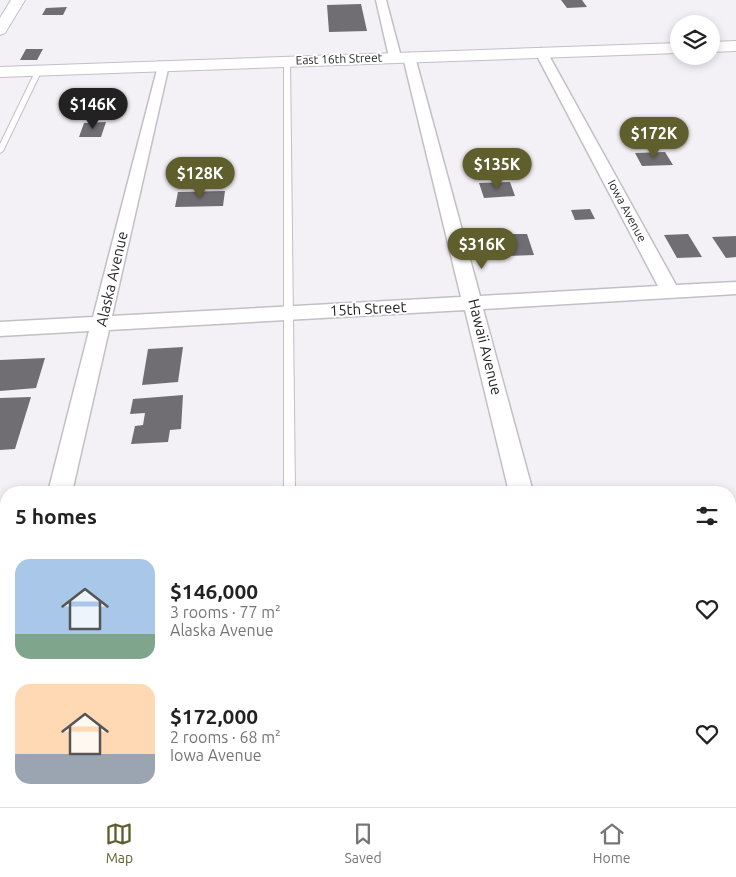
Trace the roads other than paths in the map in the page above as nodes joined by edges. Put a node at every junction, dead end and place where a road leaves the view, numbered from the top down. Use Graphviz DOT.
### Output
graph roads {
  1 [pos="18,0"];
  2 [pos="382,0"];
  3 [pos="0,30"];
  4 [pos="736,46"];
  5 [pos="720,47"];
  6 [pos="670,48"];
  7 [pos="541,52"];
  8 [pos="402,57"];
  9 [pos="286,61"];
  10 [pos="164,65"];
  11 [pos="39,70"];
  12 [pos="0,72"];
  13 [pos="0,151"];
  14 [pos="736,288"];
  15 [pos="670,291"];
  16 [pos="474,304"];
  17 [pos="288,313"];
  18 [pos="102,323"];
  19 [pos="0,329"];
  20 [pos="61,486"];
  21 [pos="290,486"];
  22 [pos="520,486"];
  1 -- 3 [label="street"];
  2 -- 8 [label="street, Hawaii Avenue"];
  4 -- 5 [label="street"];
  6 -- 7 [label="street, East 16th Street"];
  7 -- 8 [label="street, East 16th Street"];
  7 -- 15 [label="street, Iowa Avenue"];
  8 -- 9 [label="street, East 16th Street"];
  8 -- 16 [label="street, Hawaii Avenue"];
  9 -- 10 [label="street, East 16th Street"];
  9 -- 17 [label="lane"];
  10 -- 11 [label="street, East 16th Street"];
  10 -- 18 [label="street, Alaska Avenue"];
  11 -- 12 [label="street, East 16th Street"];
  11 -- 13 [label="lane"];
  14 -- 15 [label="street, 15th Street"];
  15 -- 16 [label="street, 15th Street"];
  16 -- 17 [label="street, 15th Street"];
  16 -- 22 [label="street, Hawaii Avenue"];
  17 -- 18 [label="street, 15th Street"];
  17 -- 21 [label="lane"];
  18 -- 19 [label="street, 15th Street"];
  18 -- 20 [label="street, Alaska Avenue"];
}
